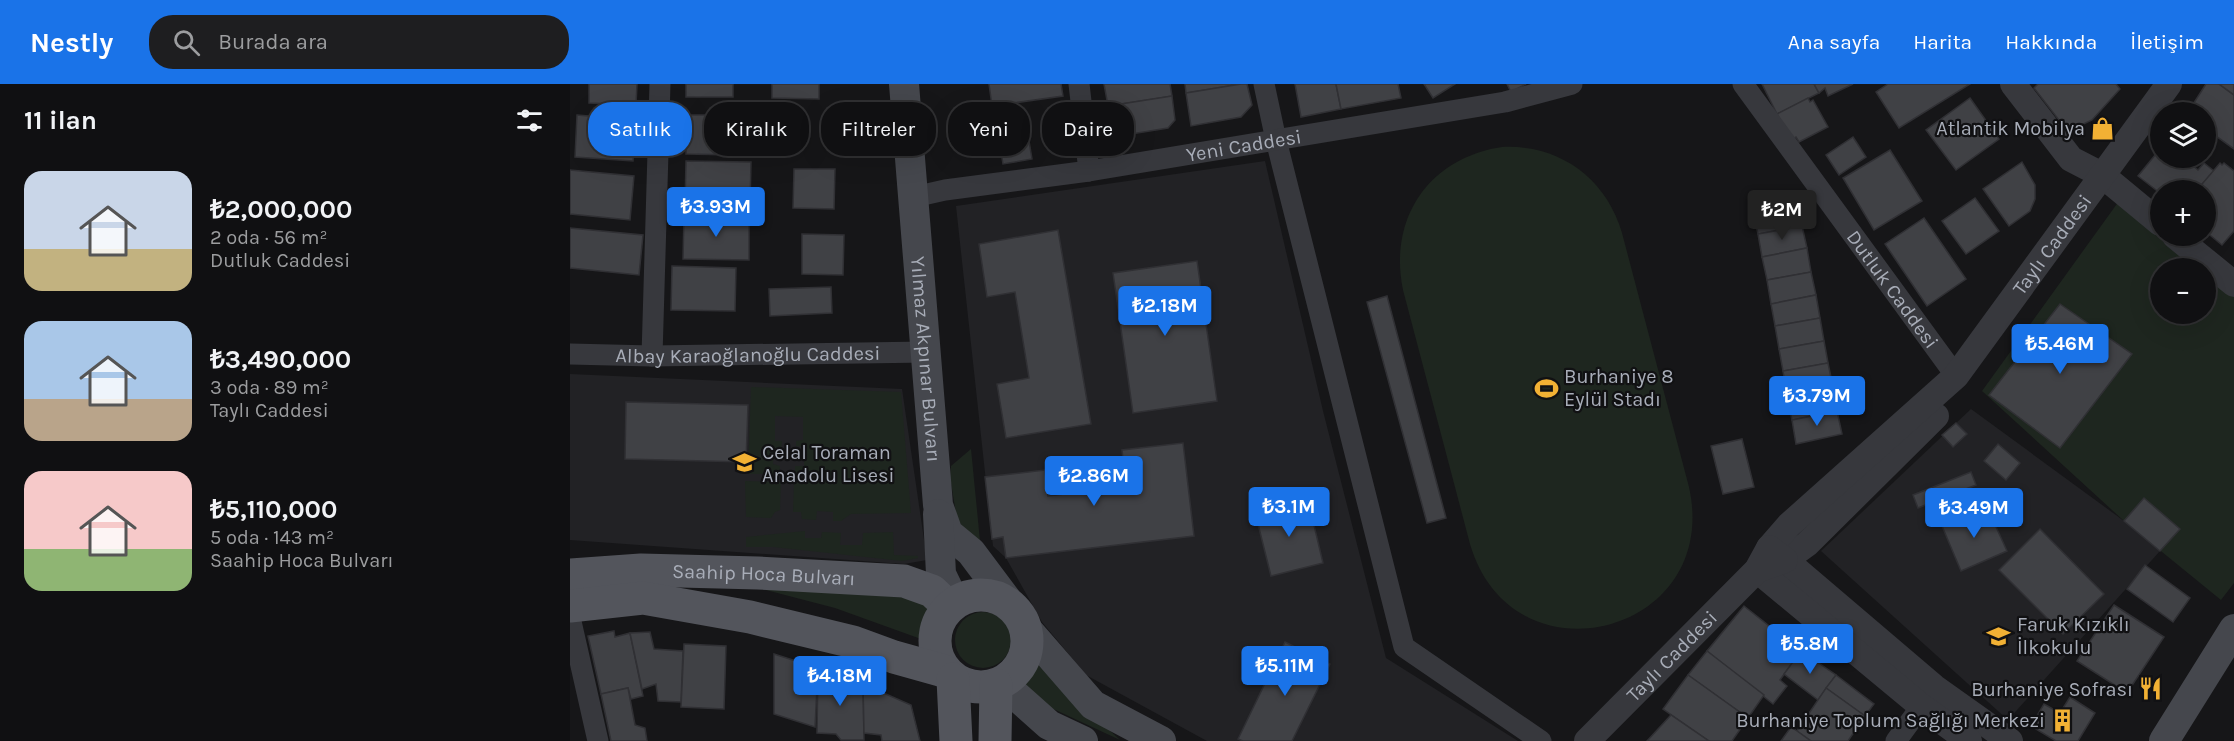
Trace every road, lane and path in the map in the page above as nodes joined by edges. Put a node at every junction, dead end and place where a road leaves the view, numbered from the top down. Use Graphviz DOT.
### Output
graph roads {
  1 [pos="660,84"];
  2 [pos="904,84"];
  3 [pos="1079,84"];
  4 [pos="1264,84"];
  5 [pos="1495,84"];
  6 [pos="1572,84"];
  7 [pos="1743,84"];
  8 [pos="2013,84"];
  9 [pos="2169,84"];
  10 [pos="1505,102"];
  11 [pos="1276,140"];
  12 [pos="1089,171"];
  13 [pos="2102,175"];
  14 [pos="914,196"];
  15 [pos="2150,215"];
  16 [pos="2187,246"];
  17 [pos="2234,284"];
  18 [pos="926,352"];
  19 [pos="570,354"];
  20 [pos="652,356"];
  21 [pos="1956,376"];
  22 [pos="938,505"];
  23 [pos="1777,554"];
  24 [pos="1757,570"];
  25 [pos="570,575"];
  26 [pos="952,605"];
  27 [pos="570,606"];
  28 [pos="570,617"];
  29 [pos="1020,618"];
  30 [pos="2234,629"];
  31 [pos="949,675"];
  32 [pos="999,684"];
  33 [pos="1928,697"];
  34 [pos="598,741"];
  35 [pos="956,741"];
  36 [pos="995,741"];
  37 [pos="1083,741"];
  38 [pos="1161,741"];
  39 [pos="1541,741"];
  40 [pos="1587,741"];
  41 [pos="1896,741"];
  42 [pos="1969,741"];
  43 [pos="2010,741"];
  44 [pos="2164,741"];
  1 -- 20 [label="street"];
  2 -- 14 [label="main road, Yılmaz Akpınar Bulvarı"];
  3 -- 12 [label="street"];
  4 -- 11 [label="street"];
  5 -- 10 [label="street"];
  6 -- 10 [label="street, Yeni Caddesi"];
  7 -- 21 [label="street, Dutluk Caddesi"];
  8 -- 13 [label="street"];
  9 -- 13 [label="street, Taylı Caddesi"];
  10 -- 11 [label="street, Yeni Caddesi"];
  11 -- 12 [label="street, Yeni Caddesi"];
  11 -- 39 [label="street"];
  12 -- 14 [label="street, Yeni Caddesi"];
  13 -- 15 [label="street"];
  13 -- 21 [label="street, Taylı Caddesi"];
  14 -- 18 [label="main road, Yılmaz Akpınar Bulvarı"];
  16 -- 17 [label="street"];
  18 -- 20 [label="street, Albay Karaoğlanoğlu Caddesi"];
  18 -- 22 [label="main road, Yılmaz Akpınar Bulvarı"];
  19 -- 20 [label="street, Albay Karaoğlanoğlu Caddesi"];
  21 -- 23 [label="street, Taylı Caddesi"];
  22 -- 26 [label="main road"];
  22 -- 29 [label="main road, Yılmaz Akpınar Bulvarı"];
  23 -- 24 [label="street, Taylı Caddesi"];
  23 -- 33 [label="street"];
  24 -- 33 [label="street"];
  24 -- 40 [label="street, Taylı Caddesi"];
  25 -- 26 [label="main road, Saahip Hoca Bulvarı"];
  26 -- 29 [label="main road"];
  26 -- 31 [label="main road"];
  27 -- 31 [label="main road, Saahip Hoca Bulvarı"];
  28 -- 34 [label="street"];
  29 -- 32 [label="main road"];
  29 -- 38 [label="main road"];
  30 -- 44 [label="main road"];
  31 -- 32 [label="main road"];
  31 -- 35 [label="main road"];
  32 -- 36 [label="main road"];
  32 -- 37 [label="main road"];
  33 -- 41 [label="street"];
  33 -- 42 [label="street"];
  33 -- 43 [label="street"];
}
